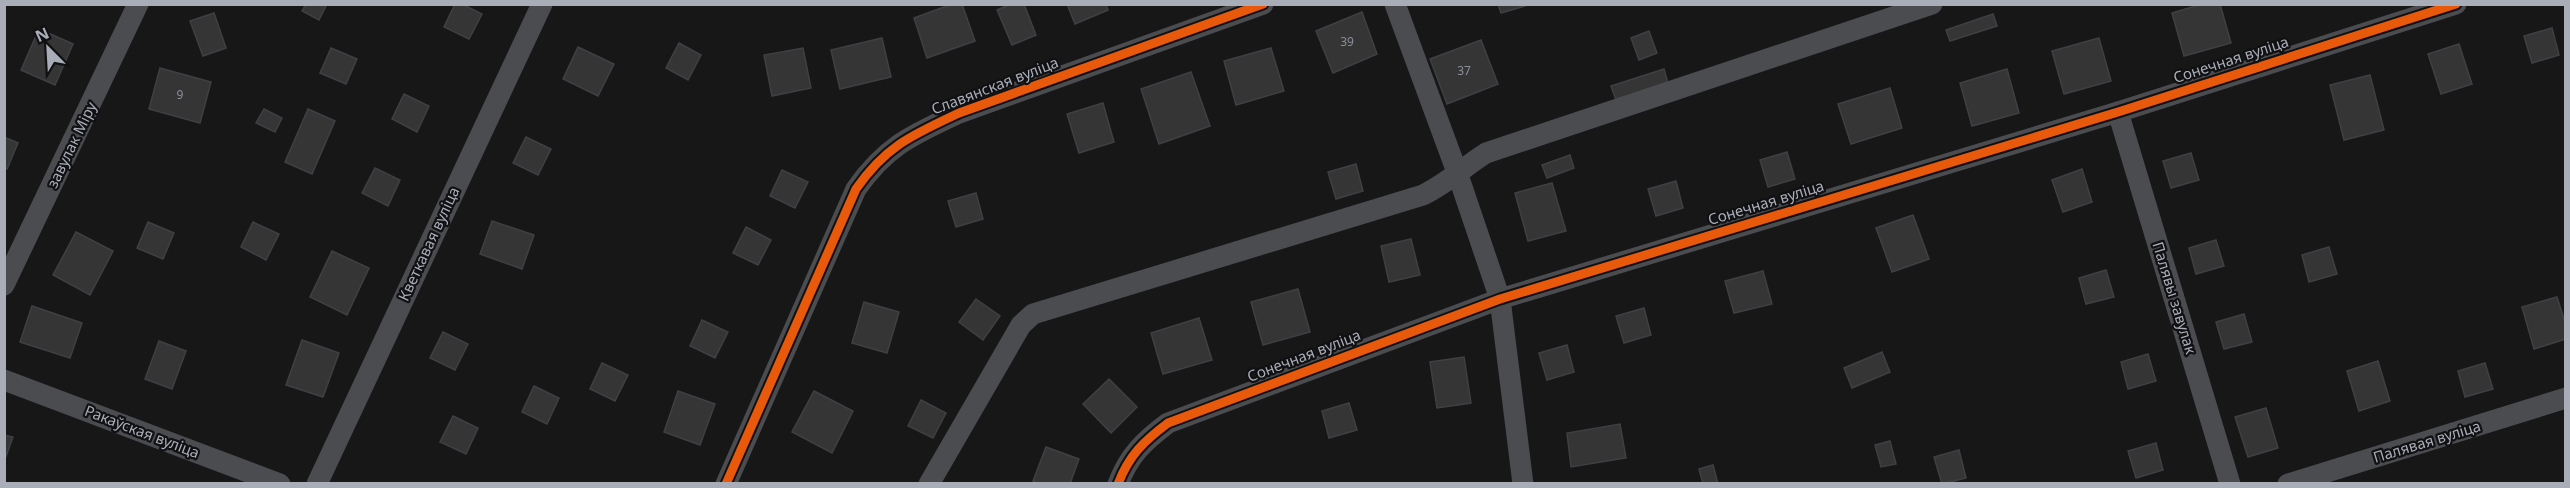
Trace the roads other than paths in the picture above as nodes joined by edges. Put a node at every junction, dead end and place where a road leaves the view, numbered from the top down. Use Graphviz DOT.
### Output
graph roads {
  1 [pos="138,4"];
  2 [pos="542,4"];
  3 [pos="1263,4"];
  4 [pos="1395,4"];
  5 [pos="1932,4"];
  6 [pos="2456,4"];
  7 [pos="2118,112"];
  8 [pos="1457,172"];
  9 [pos="4,285"];
  10 [pos="1500,299"];
  11 [pos="4,380"];
  12 [pos="2565,398"];
  13 [pos="280,483"];
  14 [pos="317,483"];
  15 [pos="726,483"];
  16 [pos="929,483"];
  17 [pos="1118,483"];
  18 [pos="1523,483"];
  19 [pos="2230,483"];
  20 [pos="2288,483"];
  1 -- 9 [label="street, завулак Міру"];
  2 -- 14 [label="street, Кветкавая вуліца"];
  3 -- 15 [label="street, Славянская вуліца"];
  4 -- 8 [label="street"];
  5 -- 8 [label="street"];
  6 -- 7 [label="street, Сонечная вуліца"];
  7 -- 10 [label="street, Сонечная вуліца"];
  7 -- 19 [label="street, Палявы завулак"];
  8 -- 10 [label="street"];
  8 -- 16 [label="street"];
  10 -- 17 [label="street, Сонечная вуліца"];
  10 -- 18 [label="street"];
  11 -- 13 [label="street, Ракаўская вуліца"];
  12 -- 20 [label="street, Палявая вуліца"];
}
